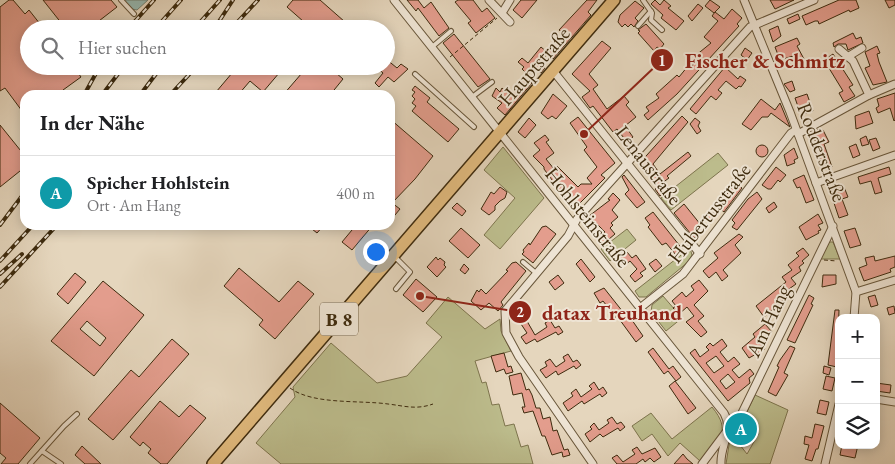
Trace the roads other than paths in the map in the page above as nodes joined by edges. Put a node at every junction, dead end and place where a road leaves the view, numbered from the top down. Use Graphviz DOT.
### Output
graph roads {
  1 [pos="121,0"];
  2 [pos="394,0"];
  3 [pos="489,0"];
  4 [pos="510,0"];
  5 [pos="614,0"];
  6 [pos="643,0"];
  7 [pos="744,0"];
  8 [pos="814,0"];
  9 [pos="651,11"];
  10 [pos="502,13"];
  11 [pos="134,14"];
  12 [pos="510,22"];
  13 [pos="756,24"];
  14 [pos="638,26"];
  15 [pos="662,30"];
  16 [pos="451,31"];
  17 [pos="431,47"];
  18 [pos="862,48"];
  19 [pos="840,49"];
  20 [pos="849,56"];
  21 [pos="554,72"];
  22 [pos="415,74"];
  23 [pos="492,82"];
  24 [pos="895,84"];
  25 [pos="869,96"];
  26 [pos="472,98"];
  27 [pos="474,127"];
  28 [pos="797,132"];
  29 [pos="500,133"];
  30 [pos="895,155"];
  31 [pos="628,163"];
  32 [pos="816,183"];
  33 [pos="573,226"];
  34 [pos="833,226"];
  35 [pos="700,254"];
  36 [pos="394,256"];
  37 [pos="523,262"];
  38 [pos="536,273"];
  39 [pos="895,280"];
  40 [pos="396,289"];
  41 [pos="856,292"];
  42 [pos="640,308"];
  43 [pos="854,314"];
  44 [pos="880,400"];
  45 [pos="895,402"];
  46 [pos="77,414"];
  47 [pos="835,421"];
  48 [pos="729,428"];
  49 [pos="42,451"];
  50 [pos="30,464"];
  51 [pos="61,464"];
  52 [pos="213,464"];
  53 [pos="593,464"];
  54 [pos="702,464"];
  55 [pos="721,464"];
  56 [pos="825,464"];
  1 -- 11 [label="lane"];
  2 -- 17 [label="street, Hohlsteinstraße"];
  3 -- 10 [label="street"];
  4 -- 10 [label="street"];
  5 -- 21 [label="main road, Hauptstraße / B 8"];
  6 -- 9 [label="lane"];
  7 -- 13 [label="street, Rodderstraße"];
  8 -- 13 [label="street"];
  9 -- 14 [label="lane"];
  9 -- 15 [label="lane"];
  10 -- 12 [label="street"];
  13 -- 28 [label="street, Rodderstraße"];
  13 -- 31 [label="street"];
  16 -- 17 [label="lane"];
  17 -- 26 [label="street, Hohlsteinstraße"];
  18 -- 20 [label="street"];
  19 -- 20 [label="street"];
  20 -- 25 [label="street"];
  21 -- 29 [label="main road, Hauptstraße / B 8"];
  21 -- 31 [label="street, Lenaustraße"];
  22 -- 27 [label="lane"];
  23 -- 26 [label="lane"];
  24 -- 25 [label="street, Hubertusstraße"];
  25 -- 28 [label="street, Hubertusstraße"];
  26 -- 29 [label="street, Hohlsteinstraße"];
  28 -- 32 [label="street, Rodderstraße"];
  28 -- 35 [label="street, Hubertusstraße"];
  29 -- 33 [label="street, Hohlsteinstraße"];
  29 -- 36 [label="main road, B 8"];
  30 -- 32 [label="street"];
  31 -- 33 [label="street"];
  31 -- 35 [label="street, Lenaustraße"];
  32 -- 34 [label="street, Rodderstraße"];
  33 -- 38 [label="street"];
  33 -- 42 [label="street, Hohlsteinstraße"];
  34 -- 41 [label="street, Rodderstraße"];
  34 -- 48 [label="street, Am Hang"];
  35 -- 42 [label="street, Hubertusstraße"];
  36 -- 40 [label="lane"];
  36 -- 52 [label="main road, B 8"];
  37 -- 38 [label="lane"];
  38 -- 53 [label="street"];
  39 -- 41 [label="street"];
  41 -- 43 [label="street, Rodderstraße"];
  42 -- 48 [label="street, Hohlsteinstraße"];
  44 -- 45 [label="street"];
  46 -- 49 [label="lane"];
  47 -- 56 [label="street"];
  48 -- 54 [label="street, Am Hang"];
  48 -- 55 [label="street"];
  49 -- 50 [label="lane"];
  49 -- 51 [label="lane"];
}
